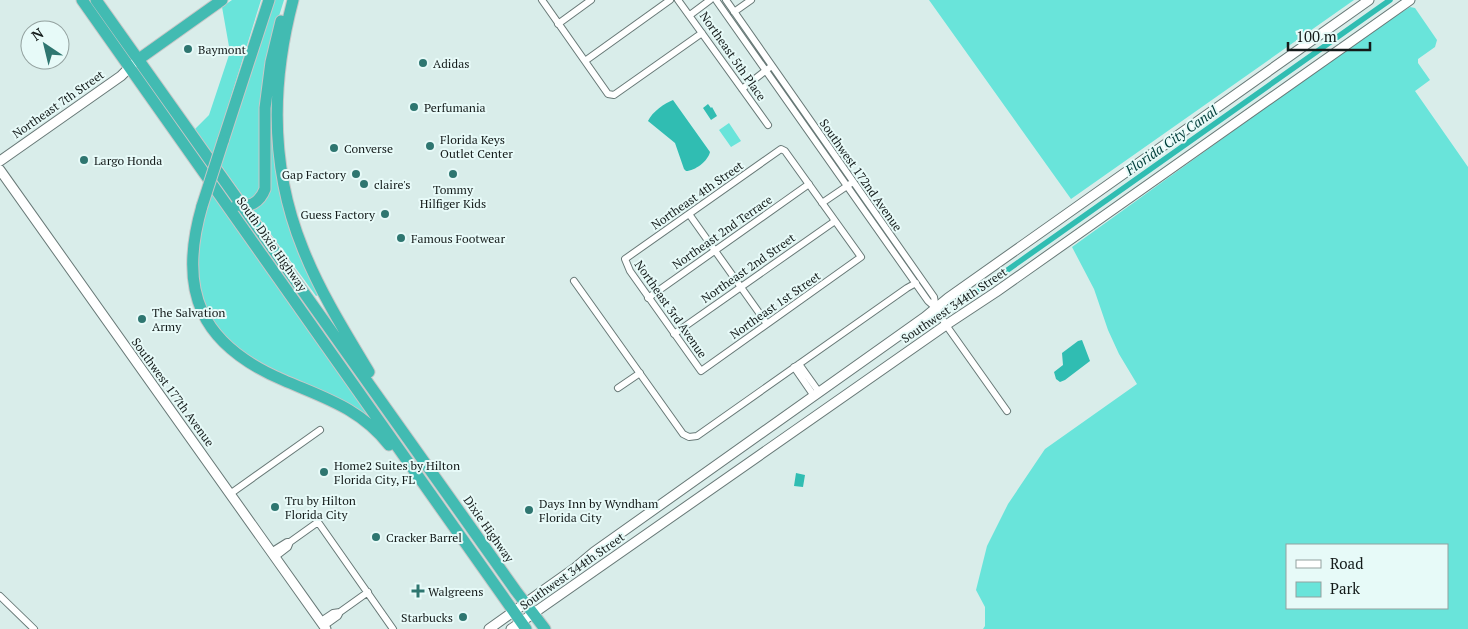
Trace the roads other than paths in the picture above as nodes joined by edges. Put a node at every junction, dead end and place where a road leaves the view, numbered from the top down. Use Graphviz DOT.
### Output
graph roads {
  1 [pos="82,0"];
  2 [pos="96,0"];
  3 [pos="222,0"];
  4 [pos="269,0"];
  5 [pos="288,0"];
  6 [pos="294,0"];
  7 [pos="542,0"];
  8 [pos="591,0"];
  9 [pos="670,0"];
  10 [pos="678,0"];
  11 [pos="710,0"];
  12 [pos="716,0"];
  13 [pos="726,0"];
  14 [pos="751,0"];
  15 [pos="1369,0"];
  16 [pos="1410,0"];
  17 [pos="734,12"];
  18 [pos="690,15"];
  19 [pos="558,24"];
  20 [pos="702,32"];
  21 [pos="163,41"];
  22 [pos="128,43"];
  23 [pos="585,61"];
  24 [pos="134,63"];
  25 [pos="772,65"];
  26 [pos="766,71"];
  27 [pos="742,89"];
  28 [pos="768,125"];
  29 [pos="0,161"];
  30 [pos="0,170"];
  31 [pos="809,184"];
  32 [pos="850,184"];
  33 [pos="217,189"];
  34 [pos="822,203"];
  35 [pos="243,206"];
  36 [pos="689,214"];
  37 [pos="835,220"];
  38 [pos="715,251"];
  39 [pos="625,260"];
  40 [pos="574,282"];
  41 [pos="916,283"];
  42 [pos="741,287"];
  43 [pos="648,298"];
  44 [pos="936,308"];
  45 [pos="767,324"];
  46 [pos="946,325"];
  47 [pos="674,334"];
  48 [pos="797,366"];
  49 [pos="701,371"];
  50 [pos="640,373"];
  51 [pos="618,388"];
  52 [pos="817,394"];
  53 [pos="377,395"];
  54 [pos="1007,411"];
  55 [pos="320,430"];
  56 [pos="690,483"];
  57 [pos="230,494"];
  58 [pos="700,496"];
  59 [pos="439,504"];
  60 [pos="273,554"];
  61 [pos="368,592"];
  62 [pos="0,596"];
  63 [pos="526,604"];
  64 [pos="514,612"];
  65 [pos="534,613"];
  66 [pos="324,625"];
  67 [pos="524,625"];
  68 [pos="34,629"];
  69 [pos="393,629"];
  70 [pos="489,629"];
  71 [pos="511,629"];
  72 [pos="545,629"];
  1 -- 24 [label="highway, South Dixie Highway"];
  2 -- 22 [label="highway, South Dixie Highway"];
  3 -- 21 [label="highway"];
  4 -- 59 [label="highway, bridge"];
  5 -- 35 [label="highway"];
  6 -- 53 [label="highway"];
  7 -- 19 [label="street"];
  8 -- 19 [label="street"];
  9 -- 23 [label="street"];
  10 -- 18 [label="street, Northeast 5th Place"];
  11 -- 18 [label="street"];
  12 -- 26 [label="street, Southwest 172nd Avenue"];
  13 -- 17 [label="street, Southwest 172nd Avenue"];
  14 -- 17 [label="street"];
  15 -- 44 [label="main road, Southwest 344th Street"];
  16 -- 46 [label="main road, Southwest 344th Street"];
  17 -- 25 [label="street, Southwest 172nd Avenue"];
  18 -- 20 [label="street, Northeast 5th Place"];
  19 -- 23 [label="street"];
  20 -- 23 [label="street"];
  20 -- 27 [label="street, Northeast 5th Place"];
  21 -- 22 [label="highway"];
  21 -- 24 [label="highway"];
  22 -- 24 [label="highway, South Dixie Highway"];
  24 -- 29 [label="main road, Northeast 7th Street"];
  24 -- 33 [label="highway, South Dixie Highway"];
  24 -- 35 [label="highway, South Dixie Highway"];
  25 -- 26 [label="street"];
  25 -- 32 [label="street, Southwest 172nd Avenue"];
  26 -- 27 [label="street"];
  26 -- 32 [label="street, Southwest 172nd Avenue"];
  27 -- 28 [label="street, Northeast 5th Place"];
  30 -- 57 [label="main road, Southwest 177th Avenue"];
  31 -- 34 [label="street"];
  31 -- 36 [label="street, Northeast 4th Street"];
  31 -- 38 [label="street, Northeast 2nd Terrace"];
  32 -- 34 [label="street"];
  32 -- 41 [label="street, Southwest 172nd Avenue"];
  32 -- 44 [label="street, Southwest 172nd Avenue"];
  33 -- 35 [label="highway"];
  33 -- 59 [label="highway, South Dixie Highway"];
  34 -- 37 [label="street"];
  35 -- 53 [label="highway, South Dixie Highway"];
  36 -- 38 [label="street"];
  36 -- 39 [label="street, Northeast 4th Street"];
  37 -- 42 [label="street, Northeast 2nd Street"];
  37 -- 45 [label="street, Northeast 1st Street"];
  38 -- 42 [label="street"];
  38 -- 43 [label="street, Northeast 2nd Terrace"];
  39 -- 43 [label="street, Northeast 3rd Avenue"];
  40 -- 50 [label="street"];
  41 -- 44 [label="street, Southwest 172nd Avenue"];
  41 -- 48 [label="street"];
  42 -- 45 [label="street"];
  42 -- 47 [label="street, Northeast 2nd Street"];
  43 -- 47 [label="street, Northeast 3rd Avenue"];
  44 -- 46 [label="street, Southwest 172nd Avenue"];
  44 -- 52 [label="main road, Southwest 344th Street"];
  45 -- 49 [label="street, Northeast 1st Street"];
  46 -- 54 [label="street, Southwest 172nd Avenue"];
  46 -- 58 [label="main road, Southwest 344th Street"];
  47 -- 49 [label="street, Northeast 3rd Avenue"];
  48 -- 50 [label="street"];
  48 -- 52 [label="street"];
  50 -- 51 [label="street"];
  52 -- 56 [label="main road, Southwest 344th Street"];
  53 -- 63 [label="highway, Dixie Highway"];
  55 -- 57 [label="street"];
  56 -- 58 [label="main road"];
  56 -- 63 [label="main road, Southwest 344th Street"];
  57 -- 60 [label="main road, Southwest 177th Avenue"];
  58 -- 65 [label="main road, Southwest 344th Street"];
  59 -- 64 [label="highway"];
  60 -- 61 [label="street"];
  60 -- 66 [label="main road, Southwest 177th Avenue"];
  61 -- 66 [label="street"];
  61 -- 69 [label="street"];
  62 -- 68 [label="street"];
  63 -- 64 [label="main road, Southwest 344th Street"];
  63 -- 65 [label="highway, Dixie Highway"];
  64 -- 67 [label="highway"];
  64 -- 70 [label="main road, Southwest 344th Street"];
  65 -- 67 [label="main road, Southwest 344th Street"];
  65 -- 72 [label="highway, Dixie Highway"];
  67 -- 71 [label="main road, Southwest 344th Street"];
}
